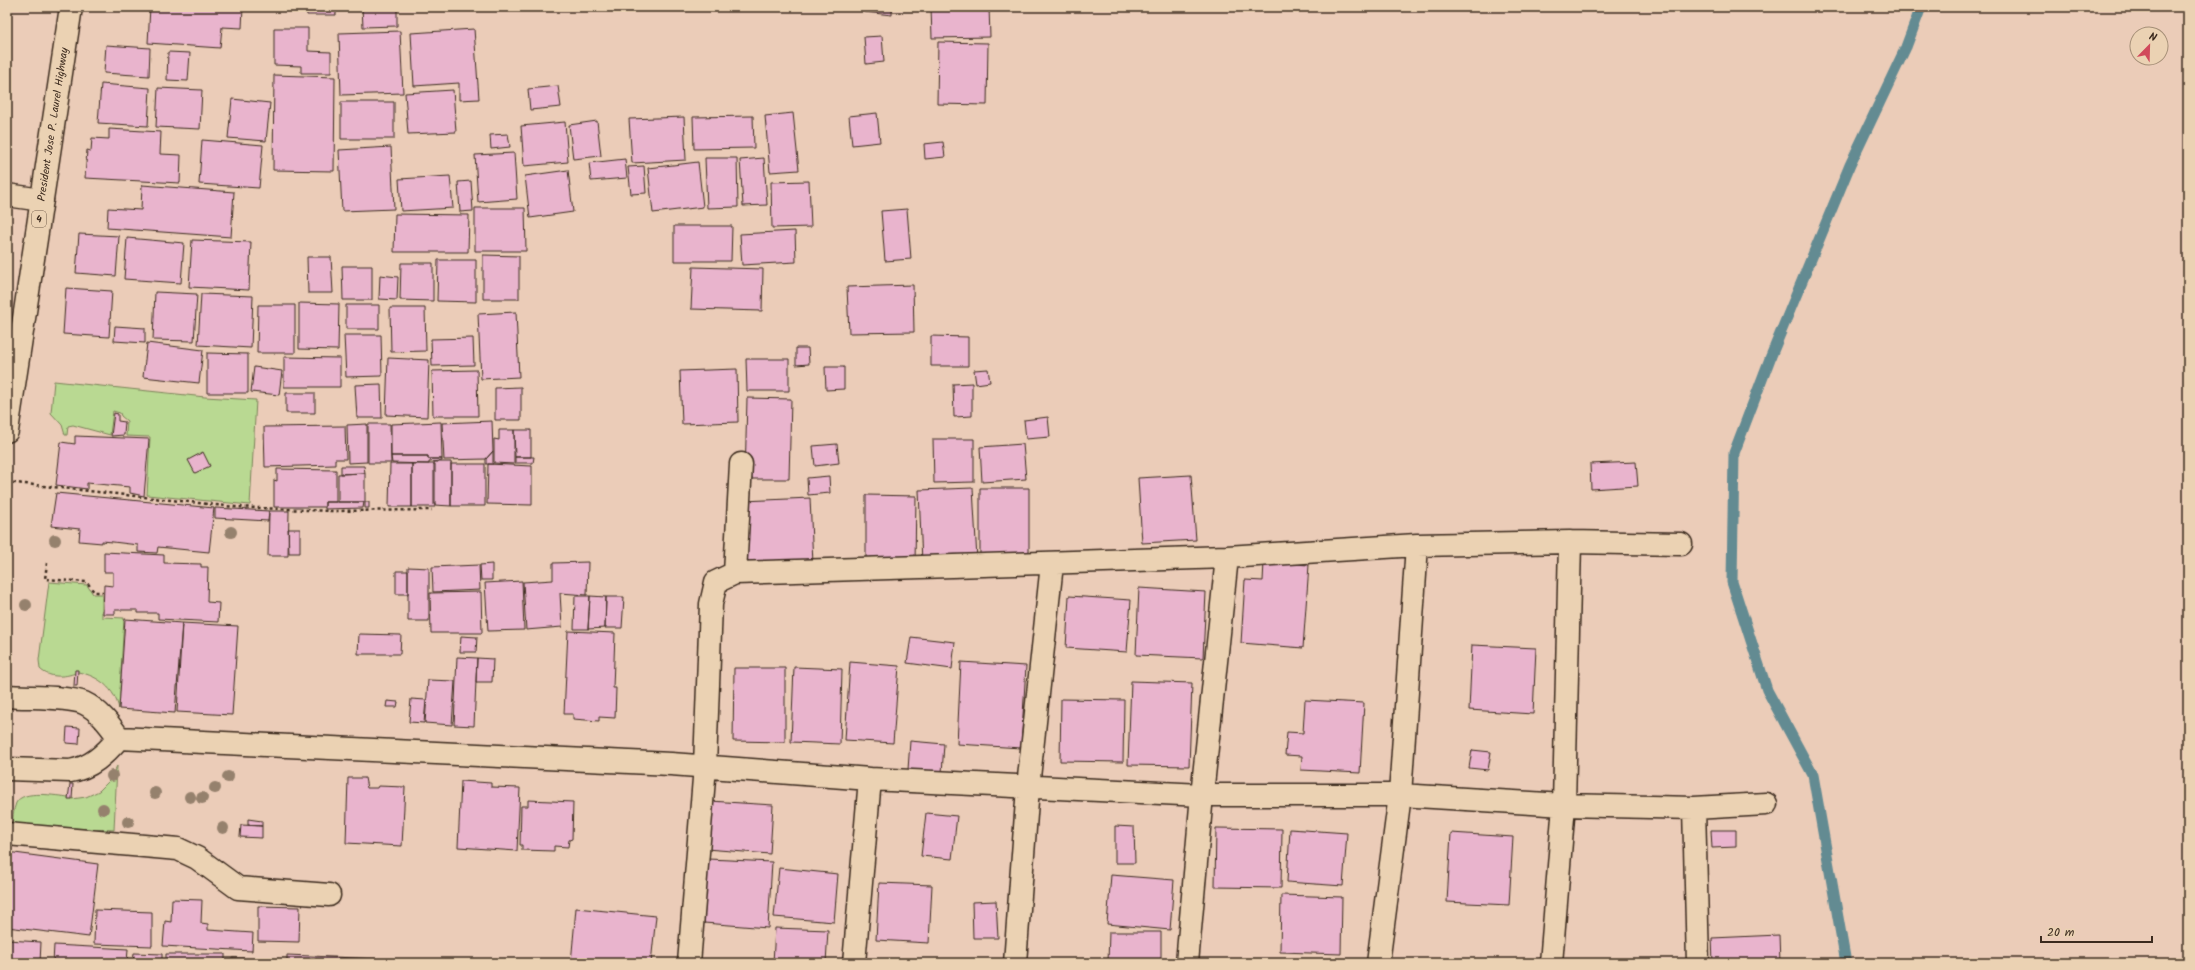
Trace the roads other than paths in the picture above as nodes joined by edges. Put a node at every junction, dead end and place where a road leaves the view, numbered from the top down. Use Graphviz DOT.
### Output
graph roads {
  1 [pos="71,7"];
  2 [pos="7,195"];
  3 [pos="42,200"];
  4 [pos="13,345"];
  5 [pos="7,431"];
  6 [pos="741,464"];
  7 [pos="1570,542"];
  8 [pos="1680,544"];
  9 [pos="1417,545"];
  10 [pos="1228,557"];
  11 [pos="1052,564"];
  12 [pos="735,573"];
  13 [pos="7,696"];
  14 [pos="119,738"];
  15 [pos="705,766"];
  16 [pos="7,769"];
  17 [pos="870,779"];
  18 [pos="1028,787"];
  19 [pos="1202,795"];
  20 [pos="1400,795"];
  21 [pos="1766,804"];
  22 [pos="1564,805"];
  23 [pos="1694,808"];
  24 [pos="7,834"];
  25 [pos="329,895"];
  26 [pos="689,963"];
  27 [pos="854,963"];
  28 [pos="1015,963"];
  29 [pos="1187,963"];
  30 [pos="1378,963"];
  31 [pos="1551,963"];
  32 [pos="1698,963"];
  1 -- 3 [label="main road, President Jose P. Laurel Highway / 4"];
  2 -- 3 [label="main road"];
  3 -- 4 [label="main road, President Jose P. Laurel Highway / 4"];
  4 -- 5 [label="main road, President Jose P. Laurel Highway / 4"];
  6 -- 12 [label="main road"];
  7 -- 8 [label="main road"];
  7 -- 9 [label="main road"];
  7 -- 22 [label="main road"];
  9 -- 10 [label="main road"];
  9 -- 20 [label="main road"];
  10 -- 11 [label="main road"];
  10 -- 19 [label="main road"];
  11 -- 12 [label="main road"];
  11 -- 18 [label="main road"];
  12 -- 15 [label="main road"];
  13 -- 14 [label="main road"];
  14 -- 15 [label="main road"];
  14 -- 16 [label="main road"];
  15 -- 17 [label="main road"];
  15 -- 26 [label="main road"];
  17 -- 18 [label="main road"];
  17 -- 27 [label="main road"];
  18 -- 19 [label="main road"];
  18 -- 28 [label="main road"];
  19 -- 20 [label="main road"];
  19 -- 29 [label="main road"];
  20 -- 22 [label="main road"];
  20 -- 30 [label="main road"];
  21 -- 23 [label="main road"];
  22 -- 23 [label="main road"];
  22 -- 31 [label="main road"];
  23 -- 32 [label="main road"];
  24 -- 25 [label="main road"];
}
